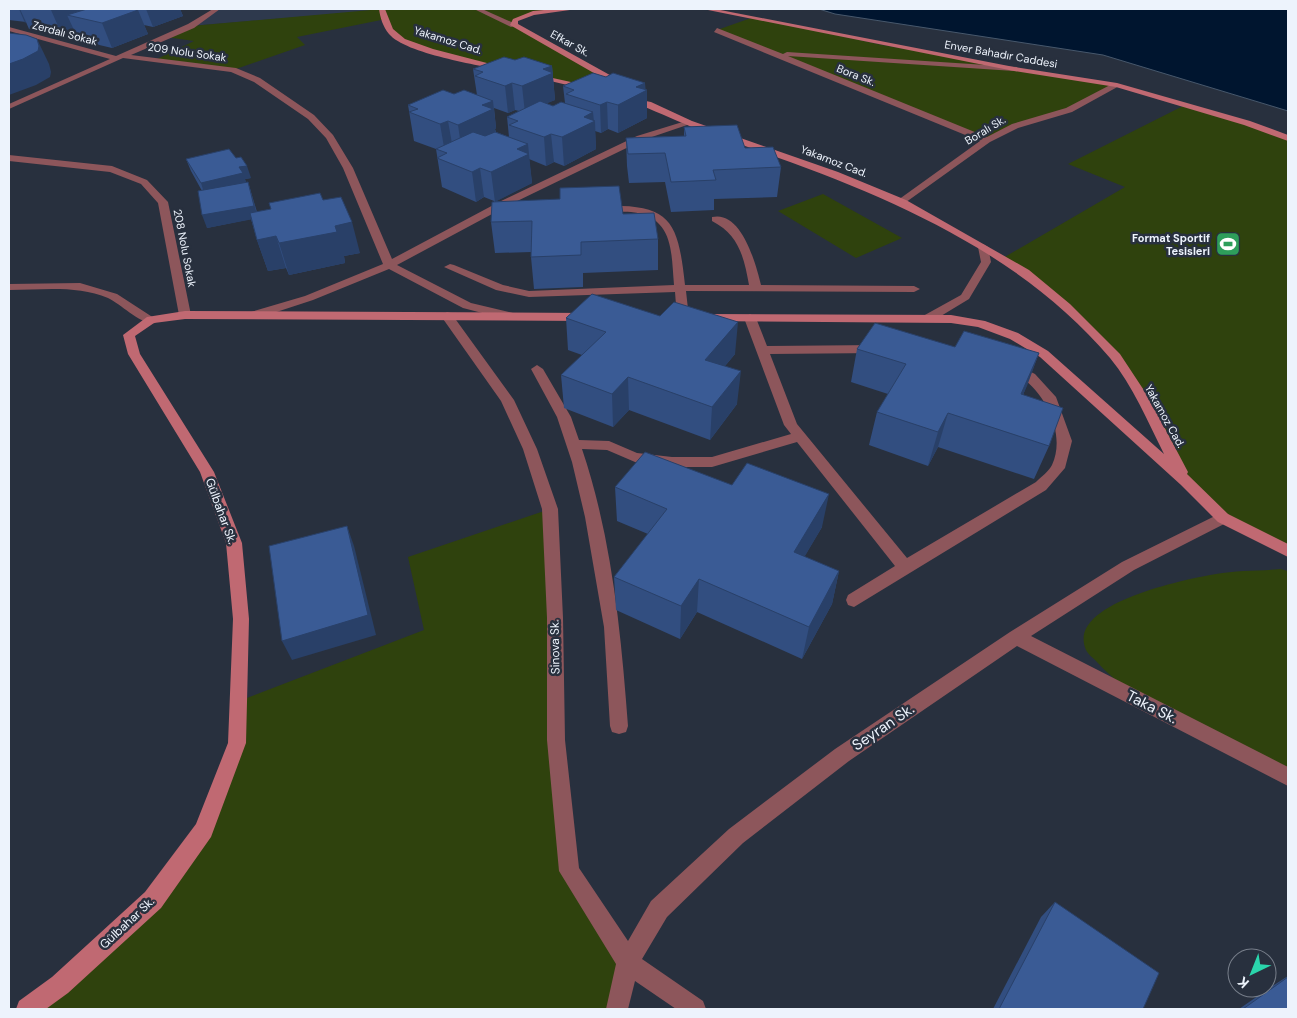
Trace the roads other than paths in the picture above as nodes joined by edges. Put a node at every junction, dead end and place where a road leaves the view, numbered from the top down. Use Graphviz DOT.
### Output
graph roads {
  1 [pos="217,9"];
  2 [pos="382,9"];
  3 [pos="477,9"];
  4 [pos="574,9"];
  5 [pos="706,9"];
  6 [pos="514,25"];
  7 [pos="9,29"];
  8 [pos="716,30"];
  9 [pos="773,53"];
  10 [pos="119,57"];
  11 [pos="1014,69"];
  12 [pos="1117,85"];
  13 [pos="604,92"];
  14 [pos="622,97"];
  15 [pos="648,104"];
  16 [pos="9,107"];
  17 [pos="689,123"];
  18 [pos="1288,138"];
  19 [pos="987,140"];
  20 [pos="9,158"];
  21 [pos="902,202"];
  22 [pos="596,209"];
  23 [pos="716,219"];
  24 [pos="983,247"];
  25 [pos="389,265"];
  26 [pos="450,267"];
  27 [pos="9,287"];
  28 [pos="680,288"];
  29 [pos="756,289"];
  30 [pos="914,289"];
  31 [pos="255,315"];
  32 [pos="185,316"];
  33 [pos="447,316"];
  34 [pos="509,316"];
  35 [pos="596,317"];
  36 [pos="750,318"];
  37 [pos="927,319"];
  38 [pos="151,320"];
  39 [pos="890,349"];
  40 [pos="762,350"];
  41 [pos="1005,363"];
  42 [pos="537,369"];
  43 [pos="800,436"];
  44 [pos="573,445"];
  45 [pos="1186,481"];
  46 [pos="1223,518"];
  47 [pos="1288,551"];
  48 [pos="905,567"];
  49 [pos="854,600"];
  50 [pos="1016,637"];
  51 [pos="619,726"];
  52 [pos="1288,777"];
  53 [pos="628,962"];
  54 [pos="27,1009"];
  55 [pos="617,1009"];
  56 [pos="695,1009"];
  1 -- 10 [label="street"];
  2 -- 13 [label="street, Yakamoz Cad."];
  3 -- 6 [label="street, Efkar Sk."];
  4 -- 6 [label="street"];
  5 -- 11 [label="street, Enver Bahadır Caddesi"];
  6 -- 15 [label="street, Efkar Sk."];
  7 -- 10 [label="street, Zerdalı Sokak"];
  8 -- 9 [label="street, Bora Sk."];
  9 -- 11 [label="street"];
  9 -- 19 [label="street, Bora Sk."];
  10 -- 16 [label="street"];
  10 -- 25 [label="street, 209 Nolu Sokak"];
  11 -- 12 [label="street, Enver Bahadır Caddesi"];
  12 -- 18 [label="street, Enver Bahadır Caddesi"];
  12 -- 19 [label="street, Boralı Sk."];
  14 -- 15 [label="street, Yakamoz Cad."];
  15 -- 17 [label="street, Yakamoz Cad."];
  17 -- 21 [label="street, Yakamoz Cad."];
  17 -- 25 [label="street"];
  19 -- 21 [label="street, Boralı Sk."];
  20 -- 32 [label="street, 208 Nolu Sokak"];
  21 -- 24 [label="street, Yakamoz Cad."];
  22 -- 28 [label="street"];
  23 -- 29 [label="street"];
  24 -- 37 [label="street"];
  24 -- 45 [label="street, Yakamoz Cad."];
  25 -- 31 [label="street"];
  25 -- 34 [label="street"];
  26 -- 28 [label="street"];
  27 -- 38 [label="street"];
  28 -- 29 [label="street"];
  28 -- 36 [label="street"];
  29 -- 30 [label="street"];
  31 -- 32 [label="street, Gülbahar Sk."];
  31 -- 33 [label="street, Gülbahar Sk."];
  32 -- 38 [label="street, Gülbahar Sk."];
  33 -- 34 [label="street, Gülbahar Sk."];
  33 -- 53 [label="street, Sinova Sk."];
  34 -- 35 [label="street, Gülbahar Sk."];
  36 -- 37 [label="street"];
  36 -- 40 [label="street"];
  37 -- 45 [label="street"];
  38 -- 54 [label="street, Gülbahar Sk."];
  39 -- 40 [label="street"];
  40 -- 43 [label="street"];
  41 -- 48 [label="street"];
  42 -- 44 [label="street"];
  43 -- 44 [label="street"];
  43 -- 48 [label="street"];
  44 -- 51 [label="street"];
  45 -- 46 [label="street"];
  46 -- 47 [label="street"];
  46 -- 50 [label="street, Seyran Sk."];
  48 -- 49 [label="street"];
  50 -- 52 [label="street, Taka Sk."];
  50 -- 53 [label="street, Seyran Sk."];
  53 -- 55 [label="street, Seyran Sk."];
  53 -- 56 [label="street"];
}
